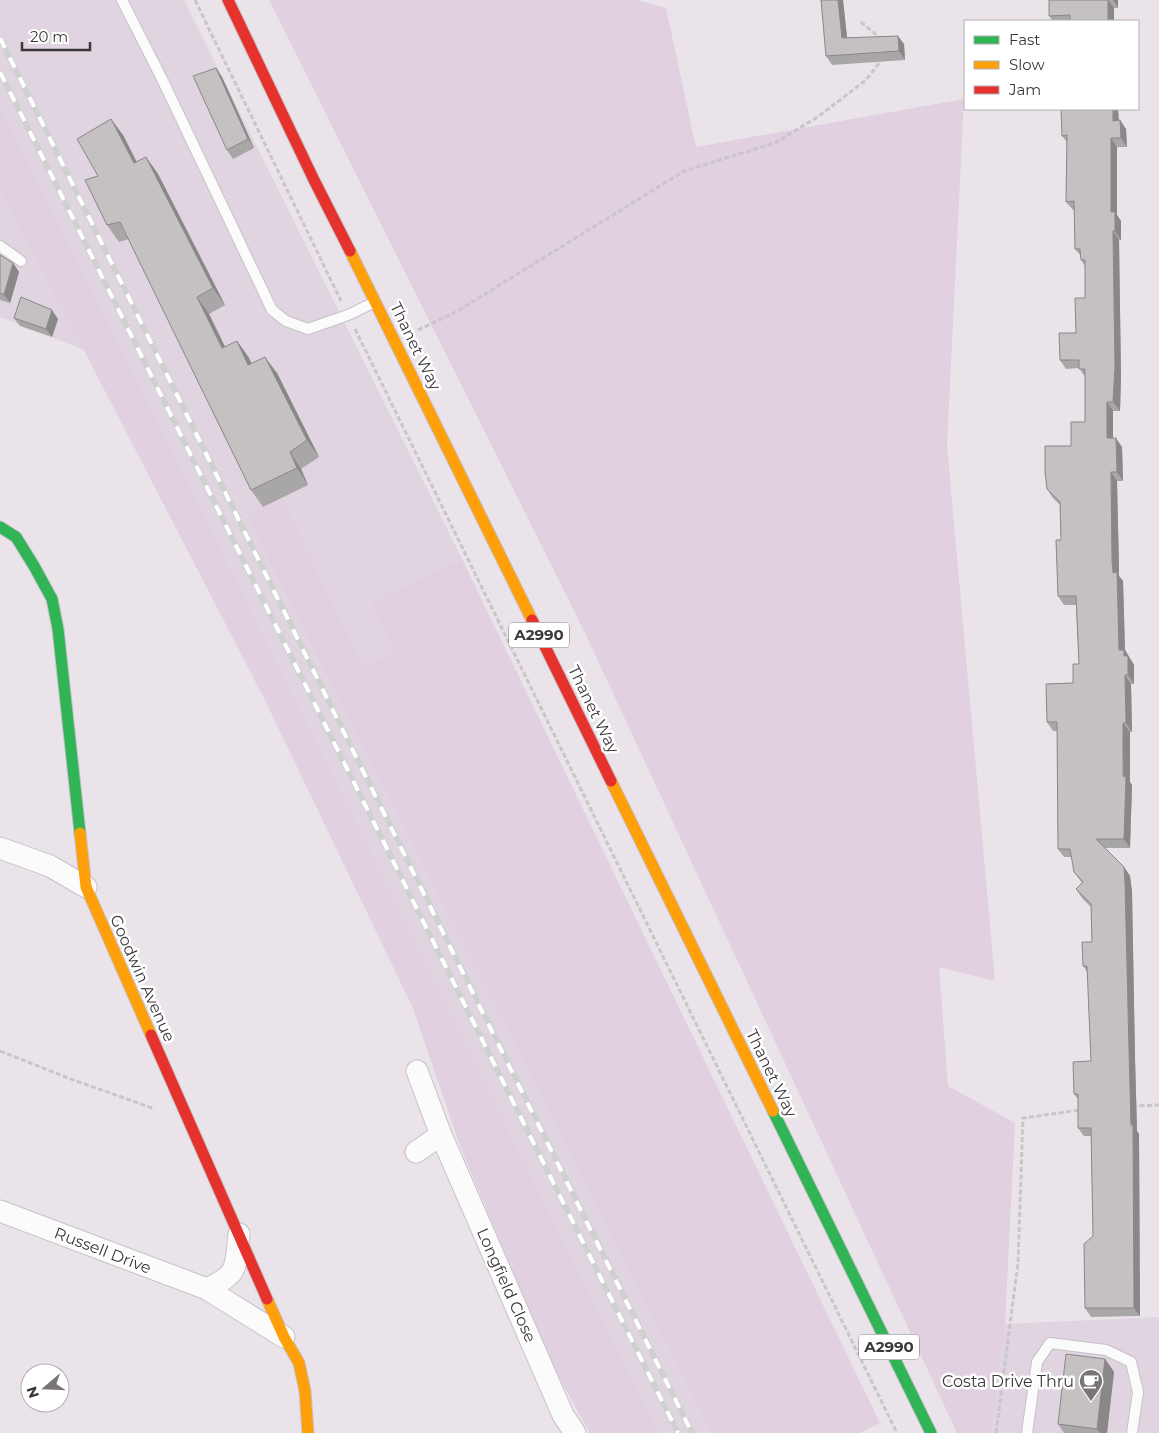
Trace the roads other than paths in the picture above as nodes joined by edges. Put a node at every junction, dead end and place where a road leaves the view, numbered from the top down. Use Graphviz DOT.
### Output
graph roads {
  1 [pos="122,0"];
  2 [pos="228,0"];
  3 [pos="0,246"];
  4 [pos="21,262"];
  5 [pos="376,301"];
  6 [pos="0,527"];
  7 [pos="0,848"];
  8 [pos="86,887"];
  9 [pos="417,1071"];
  10 [pos="441,1135"];
  11 [pos="416,1152"];
  12 [pos="0,1211"];
  13 [pos="239,1234"];
  14 [pos="206,1289"];
  15 [pos="284,1337"];
  16 [pos="926,1429"];
  17 [pos="308,1433"];
  18 [pos="574,1433"];
  19 [pos="1027,1433"];
  20 [pos="1132,1433"];
  1 -- 5 [label="lane"];
  2 -- 5 [label="main road, Thanet Way / A2990"];
  3 -- 4 [label="lane"];
  5 -- 16 [label="main road, Thanet Way / A2990"];
  6 -- 8 [label="main road, Goodwin Avenue"];
  7 -- 8 [label="street"];
  8 -- 13 [label="main road, Goodwin Avenue"];
  9 -- 10 [label="street, Longfield Close"];
  10 -- 11 [label="street"];
  10 -- 18 [label="street, Longfield Close"];
  12 -- 14 [label="street, Russell Drive"];
  13 -- 14 [label="street"];
  13 -- 15 [label="main road, Goodwin Avenue"];
  14 -- 15 [label="street, Russell Drive"];
  15 -- 17 [label="main road, Goodwin Avenue"];
  19 -- 20 [label="lane"];
}
